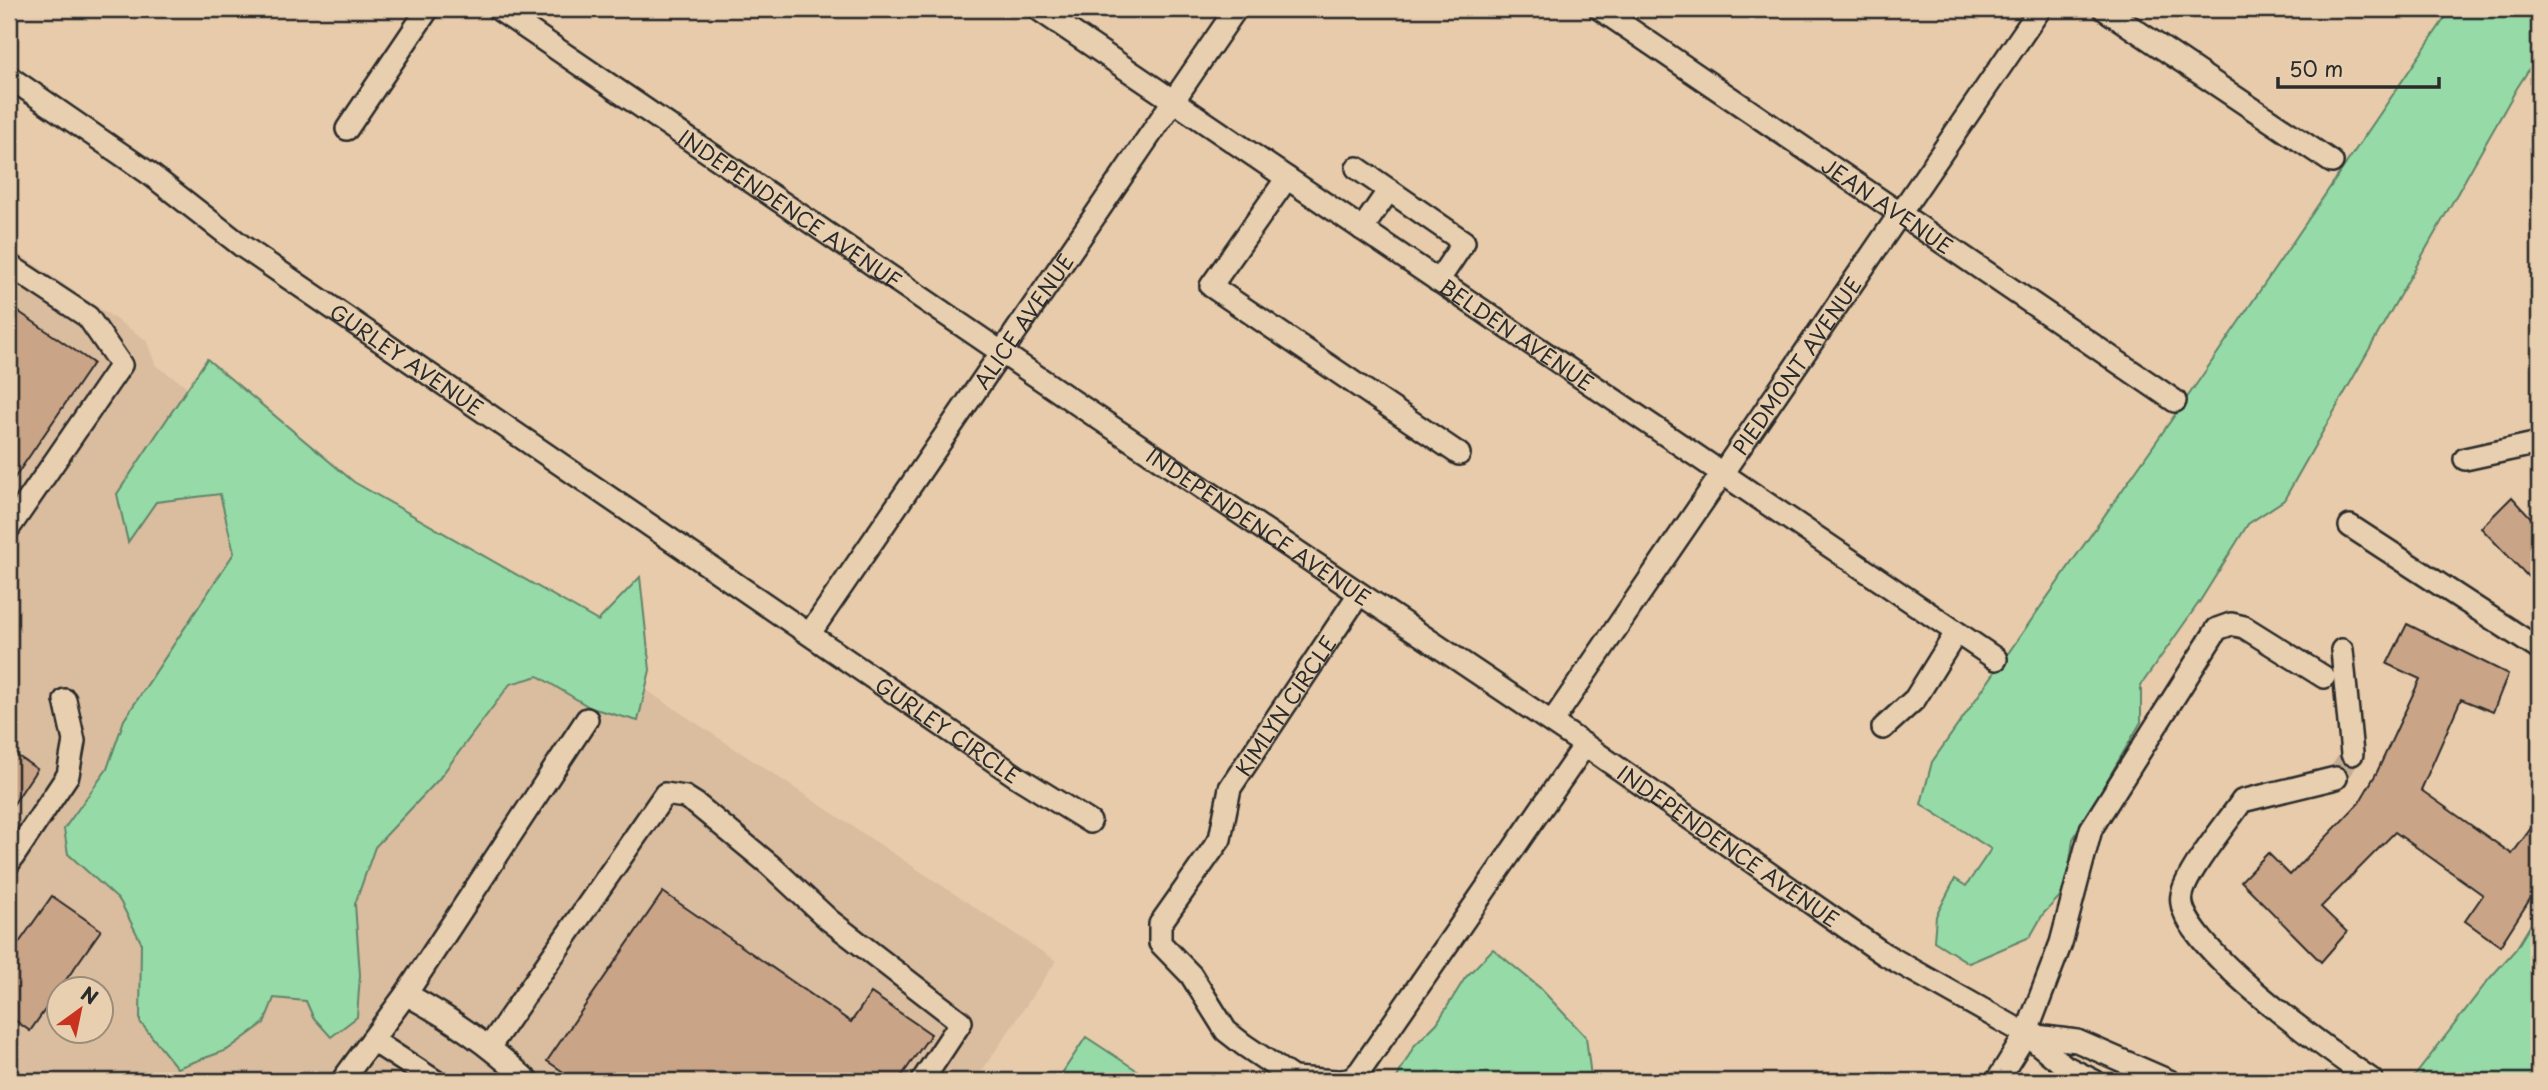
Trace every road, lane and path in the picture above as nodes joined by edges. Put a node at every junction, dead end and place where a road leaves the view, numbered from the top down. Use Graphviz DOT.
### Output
graph roads {
  1 [pos="428,9"];
  2 [pos="498,9"];
  3 [pos="1038,9"];
  4 [pos="1236,9"];
  5 [pos="1600,9"];
  6 [pos="2040,9"];
  7 [pos="2104,9"];
  8 [pos="9,77"];
  9 [pos="1174,99"];
  10 [pos="347,128"];
  11 [pos="2332,162"];
  12 [pos="1357,168"];
  13 [pos="1287,178"];
  14 [pos="1389,190"];
  15 [pos="1899,212"];
  16 [pos="1362,229"];
  17 [pos="9,265"];
  18 [pos="1438,281"];
  19 [pos="1001,350"];
  20 [pos="2175,401"];
  21 [pos="2539,443"];
  22 [pos="1459,454"];
  23 [pos="2465,460"];
  24 [pos="1721,475"];
  25 [pos="2350,526"];
  26 [pos="9,528"];
  27 [pos="1359,594"];
  28 [pos="1956,633"];
  29 [pos="810,634"];
  30 [pos="2539,649"];
  31 [pos="2342,650"];
  32 [pos="1996,659"];
  33 [pos="2324,677"];
  34 [pos="65,700"];
  35 [pos="587,719"];
  36 [pos="1552,722"];
  37 [pos="1883,728"];
  38 [pos="1585,745"];
  39 [pos="2352,754"];
  40 [pos="2336,778"];
  41 [pos="1090,822"];
  42 [pos="9,863"];
  43 [pos="406,994"];
  44 [pos="2026,1034"];
  45 [pos="372,1040"];
  46 [pos="490,1046"];
  47 [pos="2372,1080"];
  48 [pos="342,1081"];
  49 [pos="435,1081"];
  50 [pos="528,1081"];
  51 [pos="922,1081"];
  52 [pos="1337,1081"];
  53 [pos="1342,1081"];
  54 [pos="1997,1081"];
  55 [pos="2094,1081"];
  56 [pos="2169,1081"];
  1 -- 10 [label="street"];
  2 -- 19 [label="street, INDEPENDENCE AVENUE"];
  3 -- 9 [label="street, BELDEN AVENUE"];
  4 -- 9 [label="street, ALICE AVENUE"];
  5 -- 15 [label="street, JEAN AVENUE"];
  6 -- 15 [label="street, PIEDMONT AVENUE"];
  7 -- 11 [label="street"];
  8 -- 29 [label="street, GURLEY AVENUE"];
  9 -- 13 [label="street, BELDEN AVENUE"];
  9 -- 19 [label="street, ALICE AVENUE"];
  12 -- 14 [label="street"];
  13 -- 16 [label="street, BELDEN AVENUE"];
  13 -- 22 [label="street"];
  14 -- 16 [label="street"];
  14 -- 18 [label="street"];
  15 -- 20 [label="street, JEAN AVENUE"];
  15 -- 24 [label="street, PIEDMONT AVENUE"];
  16 -- 18 [label="street, BELDEN AVENUE"];
  17 -- 26 [label="street"];
  18 -- 24 [label="street, BELDEN AVENUE"];
  19 -- 27 [label="street, INDEPENDENCE AVENUE"];
  19 -- 29 [label="street, ALICE AVENUE"];
  21 -- 23 [label="street"];
  24 -- 28 [label="street, BELDEN AVENUE"];
  24 -- 36 [label="street, PIEDMONT AVENUE"];
  25 -- 30 [label="street"];
  27 -- 36 [label="street, INDEPENDENCE AVENUE"];
  27 -- 52 [label="street, KIMLYN CIRCLE"];
  28 -- 32 [label="street, BELDEN AVENUE"];
  28 -- 37 [label="street"];
  29 -- 41 [label="street, GURLEY CIRCLE"];
  31 -- 39 [label="street"];
  33 -- 44 [label="street"];
  34 -- 42 [label="street"];
  35 -- 43 [label="street"];
  36 -- 38 [label="street, INDEPENDENCE AVENUE"];
  38 -- 44 [label="street, INDEPENDENCE AVENUE"];
  38 -- 53 [label="street"];
  40 -- 47 [label="street"];
  43 -- 45 [label="street"];
  43 -- 46 [label="street"];
  44 -- 54 [label="street"];
  44 -- 55 [label="street, INDEPENDENCE AVENUE"];
  44 -- 56 [label="street, INDEPENDENCE AVENUE"];
  45 -- 48 [label="street"];
  45 -- 49 [label="street"];
  46 -- 50 [label="street"];
  46 -- 51 [label="street"];
}
